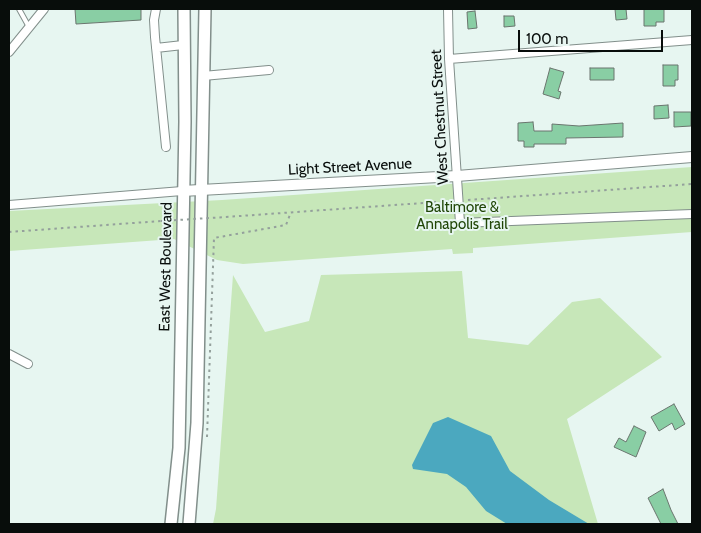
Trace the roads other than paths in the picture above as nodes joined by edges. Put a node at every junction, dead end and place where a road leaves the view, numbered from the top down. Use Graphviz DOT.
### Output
graph roads {
  1 [pos="19,9"];
  2 [pos="44,9"];
  3 [pos="156,9"];
  4 [pos="184,9"];
  5 [pos="205,9"];
  6 [pos="448,9"];
  7 [pos="29,27"];
  8 [pos="692,40"];
  9 [pos="183,45"];
  10 [pos="156,48"];
  11 [pos="9,52"];
  12 [pos="449,59"];
  13 [pos="269,70"];
  14 [pos="203,76"];
  15 [pos="166,147"];
  16 [pos="692,157"];
  17 [pos="457,176"];
  18 [pos="203,190"];
  19 [pos="182,191"];
  20 [pos="9,205"];
  21 [pos="692,214"];
  22 [pos="9,354"];
  23 [pos="28,364"];
  24 [pos="171,524"];
  25 [pos="189,524"];
  1 -- 7 [label="lane"];
  2 -- 7 [label="street"];
  3 -- 10 [label="street"];
  4 -- 9 [label="main road, East West Boulevard"];
  5 -- 14 [label="main road"];
  6 -- 12 [label="street, West Chestnut Street"];
  7 -- 11 [label="street"];
  8 -- 12 [label="street"];
  9 -- 10 [label="street"];
  9 -- 19 [label="main road, East West Boulevard"];
  10 -- 15 [label="street"];
  12 -- 17 [label="street, West Chestnut Street"];
  13 -- 14 [label="street"];
  14 -- 18 [label="main road"];
  16 -- 17 [label="street, Light Street Avenue"];
  17 -- 18 [label="street, Light Street Avenue"];
  17 -- 21 [label="street, West Chestnut Street"];
  18 -- 19 [label="street, Light Street Avenue"];
  18 -- 25 [label="main road"];
  19 -- 20 [label="street, Light Street Avenue"];
  19 -- 24 [label="main road, East West Boulevard"];
  22 -- 23 [label="street"];
}
